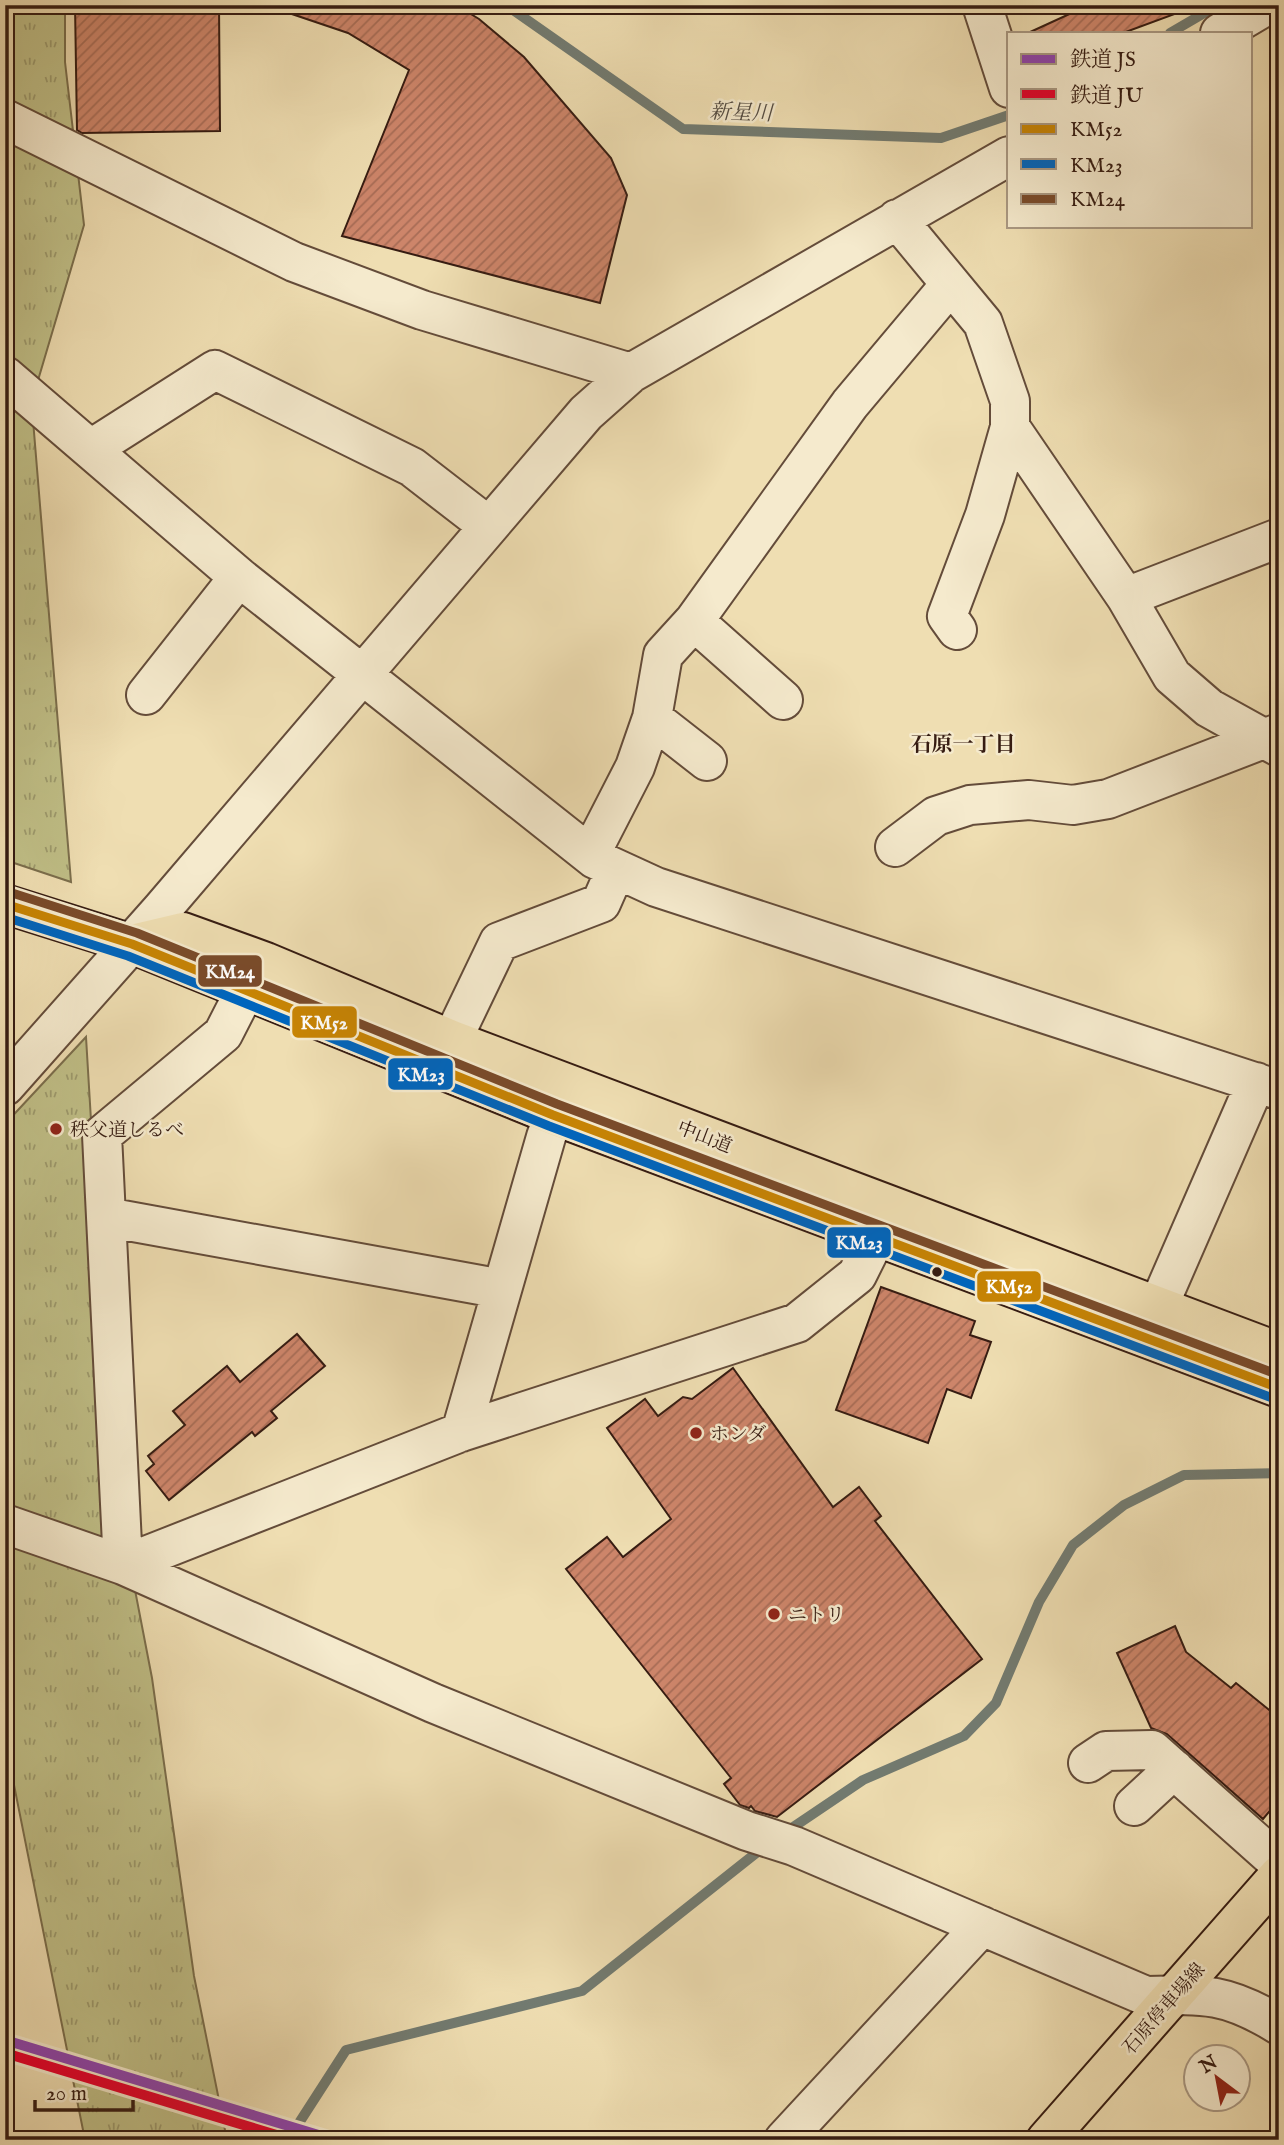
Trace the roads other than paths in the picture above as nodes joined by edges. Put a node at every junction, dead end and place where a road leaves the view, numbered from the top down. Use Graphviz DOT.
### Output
graph roads {
  1 [pos="982,5"];
  2 [pos="1268,13"];
  3 [pos="1222,32"];
  4 [pos="1007,82"];
  5 [pos="5,119"];
  6 [pos="1007,157"];
  7 [pos="897,219"];
  8 [pos="950,285"];
  9 [pos="631,373"];
  10 [pos="5,376"];
  11 [pos="1010,428"];
  12 [pos="90,449"];
  13 [pos="487,525"];
  14 [pos="1279,538"];
  15 [pos="239,577"];
  16 [pos="1126,597"];
  17 [pos="694,621"];
  18 [pos="957,630"];
  19 [pos="362,673"];
  20 [pos="146,695"];
  21 [pos="783,700"];
  22 [pos="652,718"];
  23 [pos="1275,740"];
  24 [pos="707,761"];
  25 [pos="895,847"];
  26 [pos="605,864"];
  27 [pos="5,904"];
  28 [pos="132,944"];
  29 [pos="245,991"];
  30 [pos="452,1040"];
  31 [pos="5,1086"];
  32 [pos="1267,1086"];
  33 [pos="559,1099"];
  34 [pos="106,1216"];
  35 [pos="875,1239"];
  36 [pos="502,1289"];
  37 [pos="1158,1307"];
  38 [pos="1279,1352"];
  39 [pos="1279,1388"];
  40 [pos="461,1433"];
  41 [pos="5,1524"];
  42 [pos="123,1565"];
  43 [pos="1088,1763"];
  44 [pos="1174,1769"];
  45 [pos="1134,1806"];
  46 [pos="1279,1863"];
  47 [pos="1279,1875"];
  48 [pos="982,1926"];
  49 [pos="1174,1995"];
  50 [pos="1262,2003"];
  51 [pos="1279,2025"];
  52 [pos="784,2140"];
  53 [pos="1046,2140"];
  1 -- 4 [label="street"];
  2 -- 3 [label="street"];
  5 -- 9 [label="street"];
  6 -- 7 [label="street"];
  7 -- 8 [label="street"];
  7 -- 9 [label="street"];
  8 -- 11 [label="street"];
  8 -- 17 [label="street"];
  9 -- 13 [label="street"];
  10 -- 12 [label="street"];
  11 -- 16 [label="street"];
  11 -- 18 [label="street"];
  12 -- 13 [label="street"];
  12 -- 15 [label="street"];
  13 -- 19 [label="street"];
  14 -- 16 [label="street"];
  15 -- 19 [label="street"];
  15 -- 20 [label="street"];
  16 -- 23 [label="street"];
  17 -- 21 [label="street"];
  17 -- 22 [label="street"];
  19 -- 26 [label="street"];
  19 -- 28 [label="street"];
  22 -- 24 [label="street"];
  22 -- 26 [label="street"];
  23 -- 25 [label="street"];
  26 -- 30 [label="street"];
  26 -- 32 [label="street"];
  27 -- 28 [label="main road, 中山道"];
  28 -- 29 [label="main road, 中山道"];
  28 -- 30 [label="main road, 中山道"];
  28 -- 31 [label="street"];
  29 -- 33 [label="main road, 中山道"];
  29 -- 34 [label="street"];
  30 -- 33 [label="main road, 中山道"];
  32 -- 37 [label="street"];
  33 -- 35 [label="main road, 中山道"];
  33 -- 36 [label="street"];
  33 -- 37 [label="main road, 中山道"];
  34 -- 36 [label="street"];
  34 -- 42 [label="street"];
  35 -- 39 [label="main road, 中山道"];
  35 -- 40 [label="street"];
  36 -- 40 [label="street"];
  37 -- 38 [label="main road, 中山道"];
  40 -- 42 [label="street"];
  41 -- 42 [label="street"];
  42 -- 48 [label="street"];
  43 -- 44 [label="street"];
  44 -- 45 [label="street"];
  44 -- 46 [label="street"];
  47 -- 49 [label="main road, 石原停車場線"];
  48 -- 49 [label="street"];
  48 -- 52 [label="street"];
  49 -- 50 [label="street"];
  49 -- 53 [label="main road, 石原停車場線"];
  50 -- 51 [label="street"];
}
